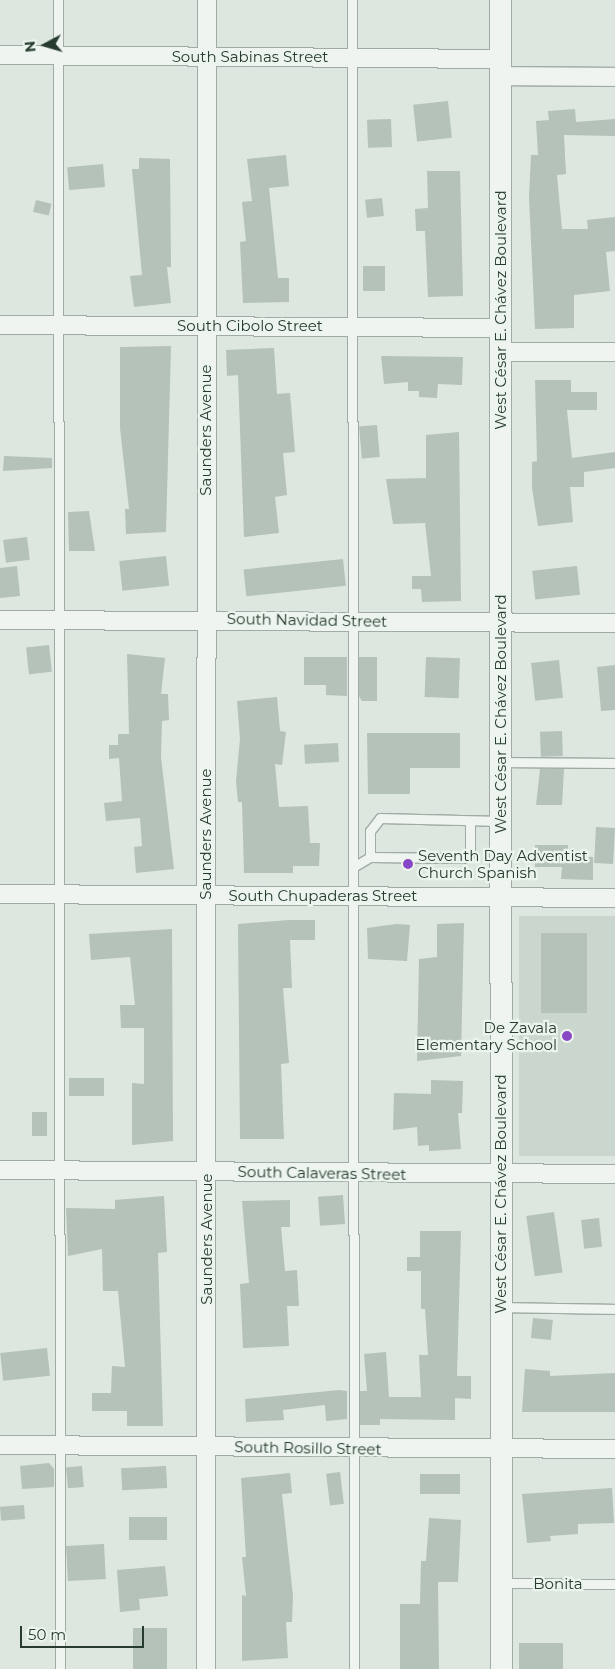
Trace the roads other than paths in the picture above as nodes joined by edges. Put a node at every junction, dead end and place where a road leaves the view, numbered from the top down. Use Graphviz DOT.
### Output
graph roads {
  1 [pos="58,0"];
  2 [pos="206,0"];
  3 [pos="352,0"];
  4 [pos="500,0"];
  5 [pos="0,55"];
  6 [pos="59,56"];
  7 [pos="206,56"];
  8 [pos="352,57"];
  9 [pos="500,67"];
  10 [pos="615,77"];
  11 [pos="0,325"];
  12 [pos="59,326"];
  13 [pos="206,326"];
  14 [pos="352,327"];
  15 [pos="500,328"];
  16 [pos="501,352"];
  17 [pos="615,352"];
  18 [pos="57,618"];
  19 [pos="207,619"];
  20 [pos="0,620"];
  21 [pos="355,621"];
  22 [pos="501,622"];
  23 [pos="615,623"];
  24 [pos="501,762"];
  25 [pos="615,763"];
  26 [pos="501,821"];
  27 [pos="474,822"];
  28 [pos="370,857"];
  29 [pos="358,866"];
  30 [pos="0,894"];
  31 [pos="59,895"];
  32 [pos="206,895"];
  33 [pos="355,896"];
  34 [pos="501,897"];
  35 [pos="615,898"];
  36 [pos="0,1170"];
  37 [pos="58,1171"];
  38 [pos="207,1172"];
  39 [pos="353,1173"];
  40 [pos="501,1174"];
  41 [pos="615,1174"];
  42 [pos="501,1307"];
  43 [pos="615,1309"];
  44 [pos="0,1445"];
  45 [pos="57,1446"];
  46 [pos="206,1447"];
  47 [pos="352,1448"];
  48 [pos="615,1449"];
  49 [pos="500,1450"];
  50 [pos="501,1583"];
  51 [pos="615,1584"];
  52 [pos="60,1669"];
  53 [pos="206,1669"];
  54 [pos="354,1669"];
  55 [pos="501,1669"];
  1 -- 6 [label="lane"];
  2 -- 7 [label="street, Saunders Avenue"];
  3 -- 8 [label="lane"];
  4 -- 9 [label="street, West César E. Chávez Boulevard"];
  5 -- 6 [label="street, South Sabinas Street"];
  6 -- 7 [label="street, South Sabinas Street"];
  6 -- 12 [label="lane"];
  7 -- 8 [label="street, South Sabinas Street"];
  7 -- 13 [label="street, Saunders Avenue"];
  8 -- 9 [label="street, South Sabinas Street"];
  8 -- 14 [label="lane"];
  9 -- 10 [label="street, South Sabinas Street"];
  9 -- 15 [label="street, West César E. Chávez Boulevard"];
  11 -- 12 [label="street, South Cibolo Street"];
  12 -- 13 [label="street, South Cibolo Street"];
  12 -- 18 [label="lane"];
  13 -- 14 [label="street, South Cibolo Street"];
  13 -- 19 [label="street, Saunders Avenue"];
  14 -- 15 [label="street, South Cibolo Street"];
  14 -- 21 [label="lane"];
  15 -- 16 [label="street, West César E. Chávez Boulevard"];
  16 -- 17 [label="street"];
  16 -- 22 [label="street, West César E. Chávez Boulevard"];
  18 -- 19 [label="street, South Navidad Street"];
  18 -- 20 [label="street, South Navidad Street"];
  18 -- 31 [label="lane"];
  19 -- 21 [label="street, South Navidad Street"];
  19 -- 32 [label="street, Saunders Avenue"];
  21 -- 22 [label="street, South Navidad Street"];
  21 -- 29 [label="lane"];
  22 -- 23 [label="street, South Navidad Street"];
  22 -- 24 [label="street, West César E. Chávez Boulevard"];
  24 -- 25 [label="lane"];
  24 -- 26 [label="street, West César E. Chávez Boulevard"];
  26 -- 27 [label="lane"];
  26 -- 34 [label="street, West César E. Chávez Boulevard"];
  27 -- 28 [label="lane"];
  27 -- 28 [label="lane"];
  28 -- 29 [label="lane"];
  29 -- 33 [label="lane"];
  30 -- 31 [label="street, South Chupaderas Street"];
  31 -- 32 [label="street, South Chupaderas Street"];
  31 -- 37 [label="lane"];
  32 -- 33 [label="street, South Chupaderas Street"];
  32 -- 38 [label="street, Saunders Avenue"];
  33 -- 34 [label="street, South Chupaderas Street"];
  33 -- 39 [label="lane"];
  34 -- 35 [label="street, South Chupaderas Street"];
  34 -- 40 [label="street, West César E. Chávez Boulevard"];
  36 -- 37 [label="street, South Calaveras Street"];
  37 -- 38 [label="street, South Calaveras Street"];
  37 -- 45 [label="lane"];
  38 -- 39 [label="street, South Calaveras Street"];
  38 -- 46 [label="street, Saunders Avenue"];
  39 -- 40 [label="street, South Calaveras Street"];
  39 -- 47 [label="lane"];
  40 -- 41 [label="street, South Calaveras Street"];
  40 -- 42 [label="street, West César E. Chávez Boulevard"];
  42 -- 43 [label="lane"];
  42 -- 49 [label="street, West César E. Chávez Boulevard"];
  44 -- 45 [label="street, South Rosillo Street"];
  45 -- 46 [label="street, South Rosillo Street"];
  45 -- 52 [label="lane"];
  46 -- 47 [label="street, South Rosillo Street"];
  46 -- 53 [label="street, Saunders Avenue"];
  47 -- 49 [label="street, South Rosillo Street"];
  47 -- 54 [label="lane"];
  48 -- 49 [label="street, South Rosillo Street"];
  49 -- 50 [label="street, West César E. Chávez Boulevard"];
  50 -- 51 [label="lane, Bonita"];
  50 -- 55 [label="street, West César E. Chávez Boulevard"];
}
